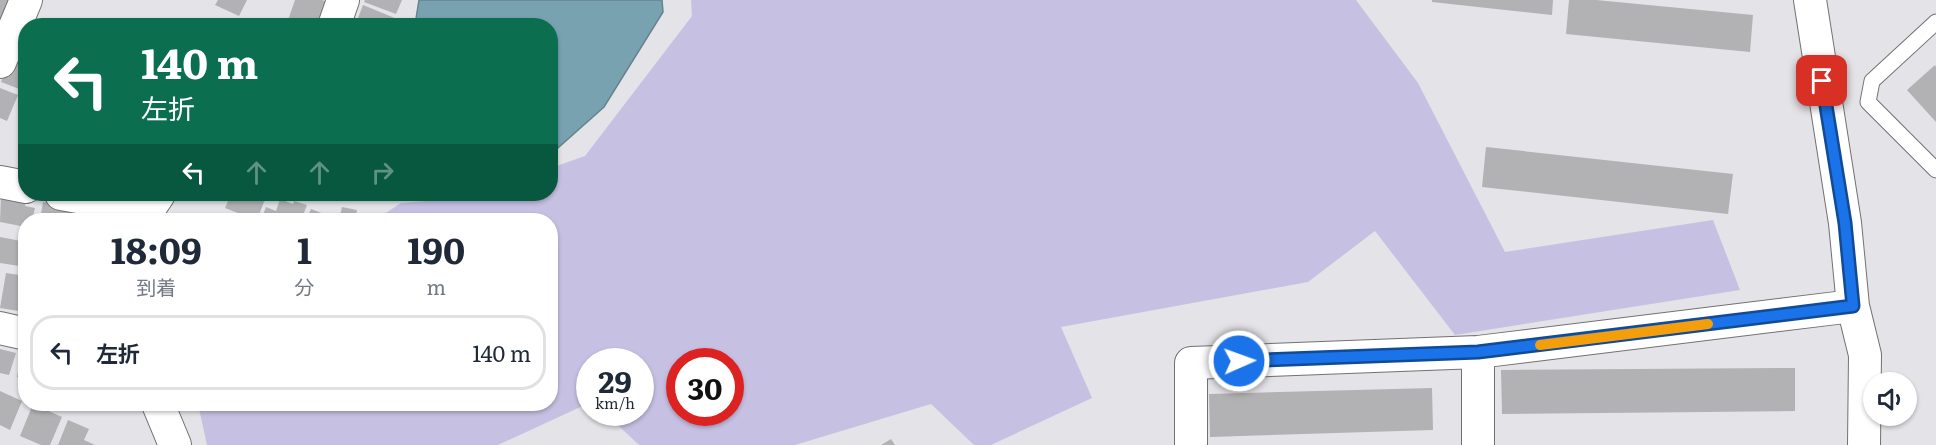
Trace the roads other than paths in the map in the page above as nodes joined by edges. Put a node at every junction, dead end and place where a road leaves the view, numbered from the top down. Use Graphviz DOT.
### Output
graph roads {
  1 [pos="26,0"];
  2 [pos="343,0"];
  3 [pos="1810,0"];
  4 [pos="18,18"];
  5 [pos="337,18"];
  6 [pos="18,19"];
  7 [pos="1936,22"];
  8 [pos="0,62"];
  9 [pos="1936,170"];
  10 [pos="0,182"];
  11 [pos="18,185"];
  12 [pos="76,201"];
  13 [pos="160,207"];
  14 [pos="98,211"];
  15 [pos="1853,306"];
  16 [pos="0,328"];
  17 [pos="18,332"];
  18 [pos="1478,352"];
  19 [pos="161,411"];
  20 [pos="175,445"];
  21 [pos="1191,445"];
  22 [pos="1478,445"];
  23 [pos="1864,445"];
  1 -- 4 [label="street"];
  2 -- 5 [label="street"];
  3 -- 15 [label="street"];
  6 -- 8 [label="street"];
  7 -- 9 [label="lane"];
  10 -- 11 [label="street"];
  12 -- 14 [label="street"];
  13 -- 14 [label="street"];
  15 -- 18 [label="street"];
  15 -- 23 [label="street"];
  16 -- 17 [label="street"];
  18 -- 21 [label="street"];
  18 -- 22 [label="street"];
  19 -- 20 [label="street"];
}
